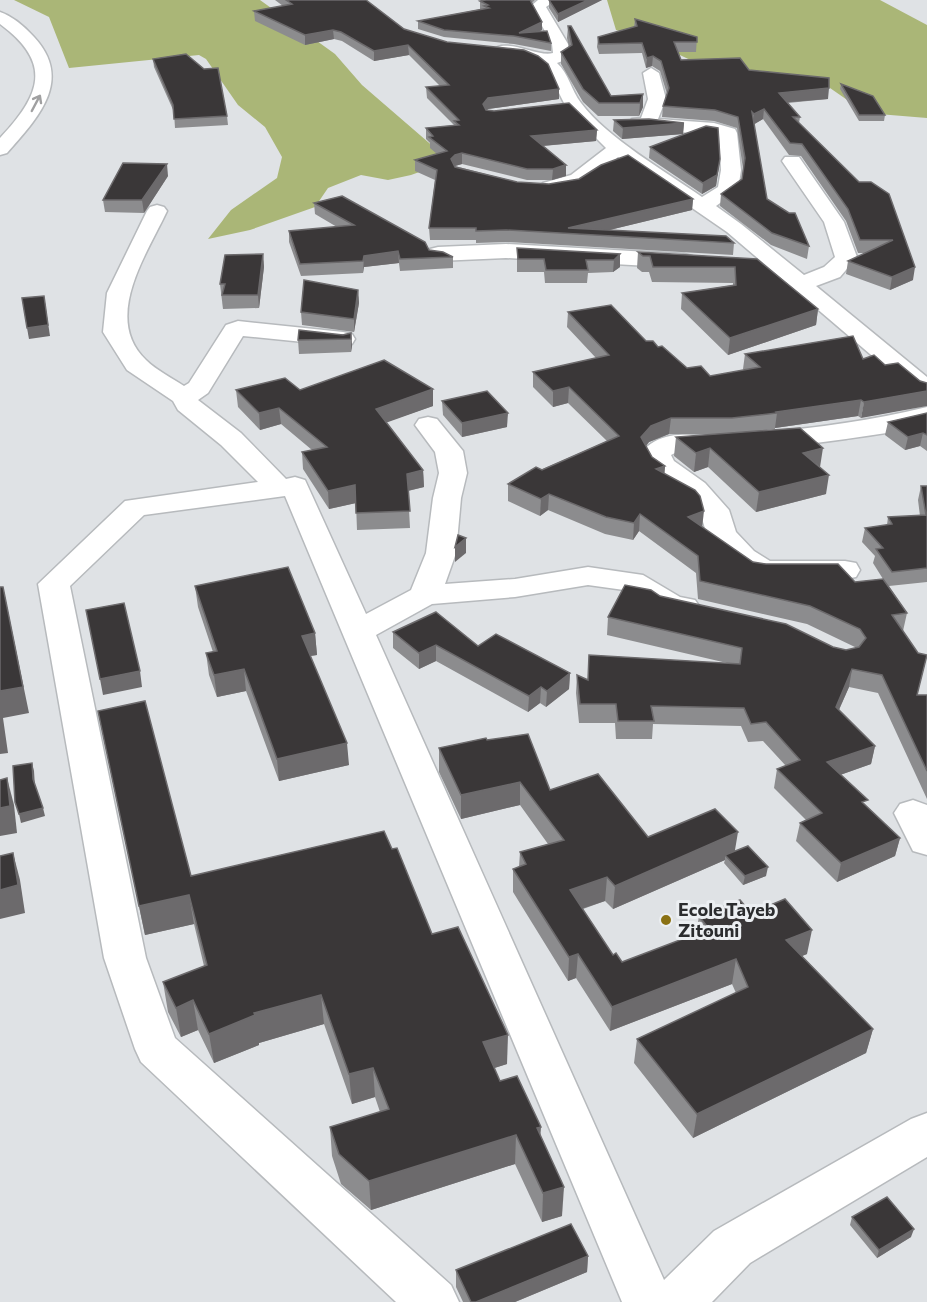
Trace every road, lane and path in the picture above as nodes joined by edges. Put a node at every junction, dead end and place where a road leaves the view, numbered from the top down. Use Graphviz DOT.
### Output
graph roads {
  1 [pos="549,0"];
  2 [pos="0,17"];
  3 [pos="0,32"];
  4 [pos="477,48"];
  5 [pos="545,61"];
  6 [pos="651,74"];
  7 [pos="573,105"];
  8 [pos="551,108"];
  9 [pos="648,123"];
  10 [pos="592,124"];
  11 [pos="0,129"];
  12 [pos="0,148"];
  13 [pos="617,148"];
  14 [pos="792,161"];
  15 [pos="531,186"];
  16 [pos="701,207"];
  17 [pos="157,211"];
  18 [pos="438,254"];
  19 [pos="702,262"];
  20 [pos="748,265"];
  21 [pos="782,267"];
  22 [pos="800,283"];
  23 [pos="345,339"];
  24 [pos="924,385"];
  25 [pos="184,397"];
  26 [pos="927,415"];
  27 [pos="428,425"];
  28 [pos="279,488"];
  29 [pos="845,570"];
  30 [pos="425,595"];
  31 [pos="715,615"];
  32 [pos="358,631"];
  33 [pos="927,1133"];
  34 [pos="433,1302"];
  35 [pos="648,1302"];
  36 [pos="676,1302"];
  1 -- 5 [label="main road"];
  12 -- 2 [label="main road, one-way"];
  3 -- 11 [label="main road"];
  4 -- 5 [label="main road"];
  5 -- 7 [label="main road"];
  6 -- 9 [label="main road"];
  7 -- 8 [label="main road"];
  7 -- 10 [label="main road"];
  9 -- 10 [label="main road"];
  9 -- 16 [label="main road"];
  10 -- 13 [label="main road"];
  13 -- 15 [label="main road"];
  13 -- 16 [label="main road"];
  14 -- 22 [label="main road"];
  16 -- 21 [label="main road"];
  17 -- 25 [label="main road"];
  18 -- 19 [label="main road"];
  20 -- 21 [label="main road"];
  21 -- 22 [label="main road"];
  22 -- 24 [label="main road"];
  23 -- 25 [label="main road"];
  25 -- 28 [label="main road"];
  26 -- 29 [label="main road"];
  27 -- 30 [label="main road"];
  28 -- 32 [label="main road"];
  28 -- 34 [label="main road"];
  30 -- 31 [label="main road"];
  30 -- 32 [label="main road"];
  32 -- 35 [label="main road"];
  33 -- 36 [label="main road"];
}
